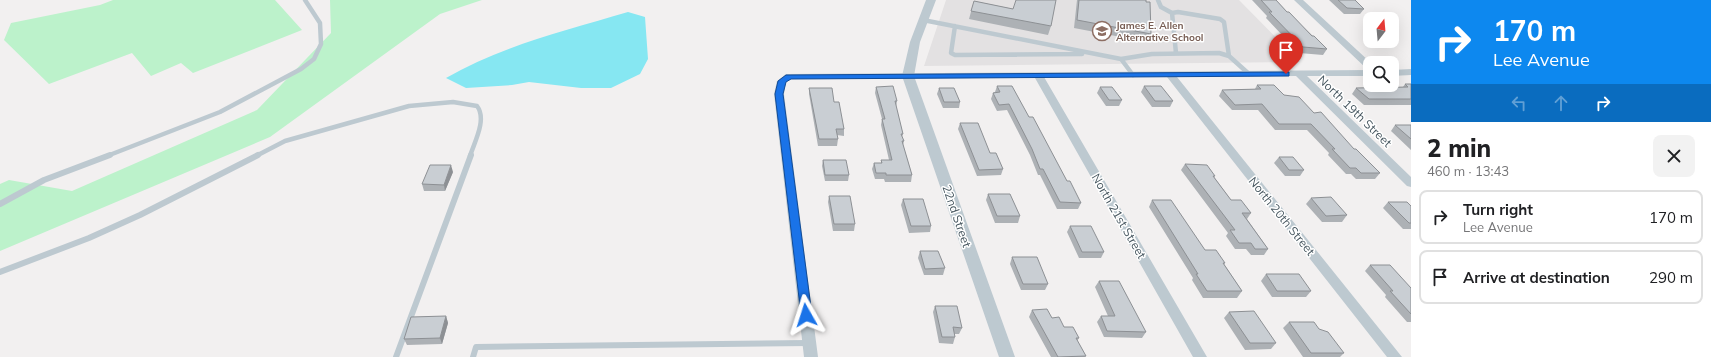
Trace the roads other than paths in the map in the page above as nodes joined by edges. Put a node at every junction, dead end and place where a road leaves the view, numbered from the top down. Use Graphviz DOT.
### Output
graph roads {
  1 [pos="305,0"];
  2 [pos="931,0"];
  3 [pos="1158,0"];
  4 [pos="1298,0"];
  5 [pos="1172,13"];
  6 [pos="923,20"];
  7 [pos="955,26"];
  8 [pos="1176,53"];
  9 [pos="1094,54"];
  10 [pos="1229,56"];
  11 [pos="1121,59"];
  12 [pos="1363,60"];
  13 [pos="1411,72"];
  14 [pos="1363,73"];
  15 [pos="1399,73"];
  16 [pos="1170,74"];
  17 [pos="1249,74"];
  18 [pos="1299,74"];
  19 [pos="1038,75"];
  20 [pos="1133,75"];
  21 [pos="908,76"];
  22 [pos="1411,183"];
  23 [pos="0,204"];
  24 [pos="0,272"];
  25 [pos="809,343"];
  26 [pos="396,357"];
  27 [pos="473,357"];
  28 [pos="811,357"];
  29 [pos="1007,357"];
  30 [pos="1200,357"];
  31 [pos="1395,357"];
  1 -- 23 [label="lane"];
  2 -- 6 [label="street"];
  3 -- 5 [label="lane"];
  4 -- 12 [label="street"];
  5 -- 8 [label="lane"];
  5 -- 10 [label="lane"];
  6 -- 7 [label="lane"];
  6 -- 21 [label="street"];
  7 -- 9 [label="lane"];
  7 -- 9 [label="lane"];
  8 -- 10 [label="lane"];
  8 -- 11 [label="lane"];
  9 -- 11 [label="lane"];
  10 -- 17 [label="lane"];
  11 -- 20 [label="lane"];
  13 -- 15 [label="street"];
  14 -- 18 [label="street"];
  16 -- 17 [label="street"];
  16 -- 20 [label="street"];
  16 -- 31 [label="street, North 20th Street"];
  17 -- 18 [label="street"];
  18 -- 22 [label="street, North 19th Street"];
  19 -- 20 [label="street"];
  19 -- 21 [label="street"];
  19 -- 30 [label="street, North 21st Street"];
  21 -- 25 [label="street"];
  21 -- 29 [label="street, 22nd Street"];
  24 -- 26 [label="lane"];
  25 -- 27 [label="lane"];
  25 -- 28 [label="street"];
}
